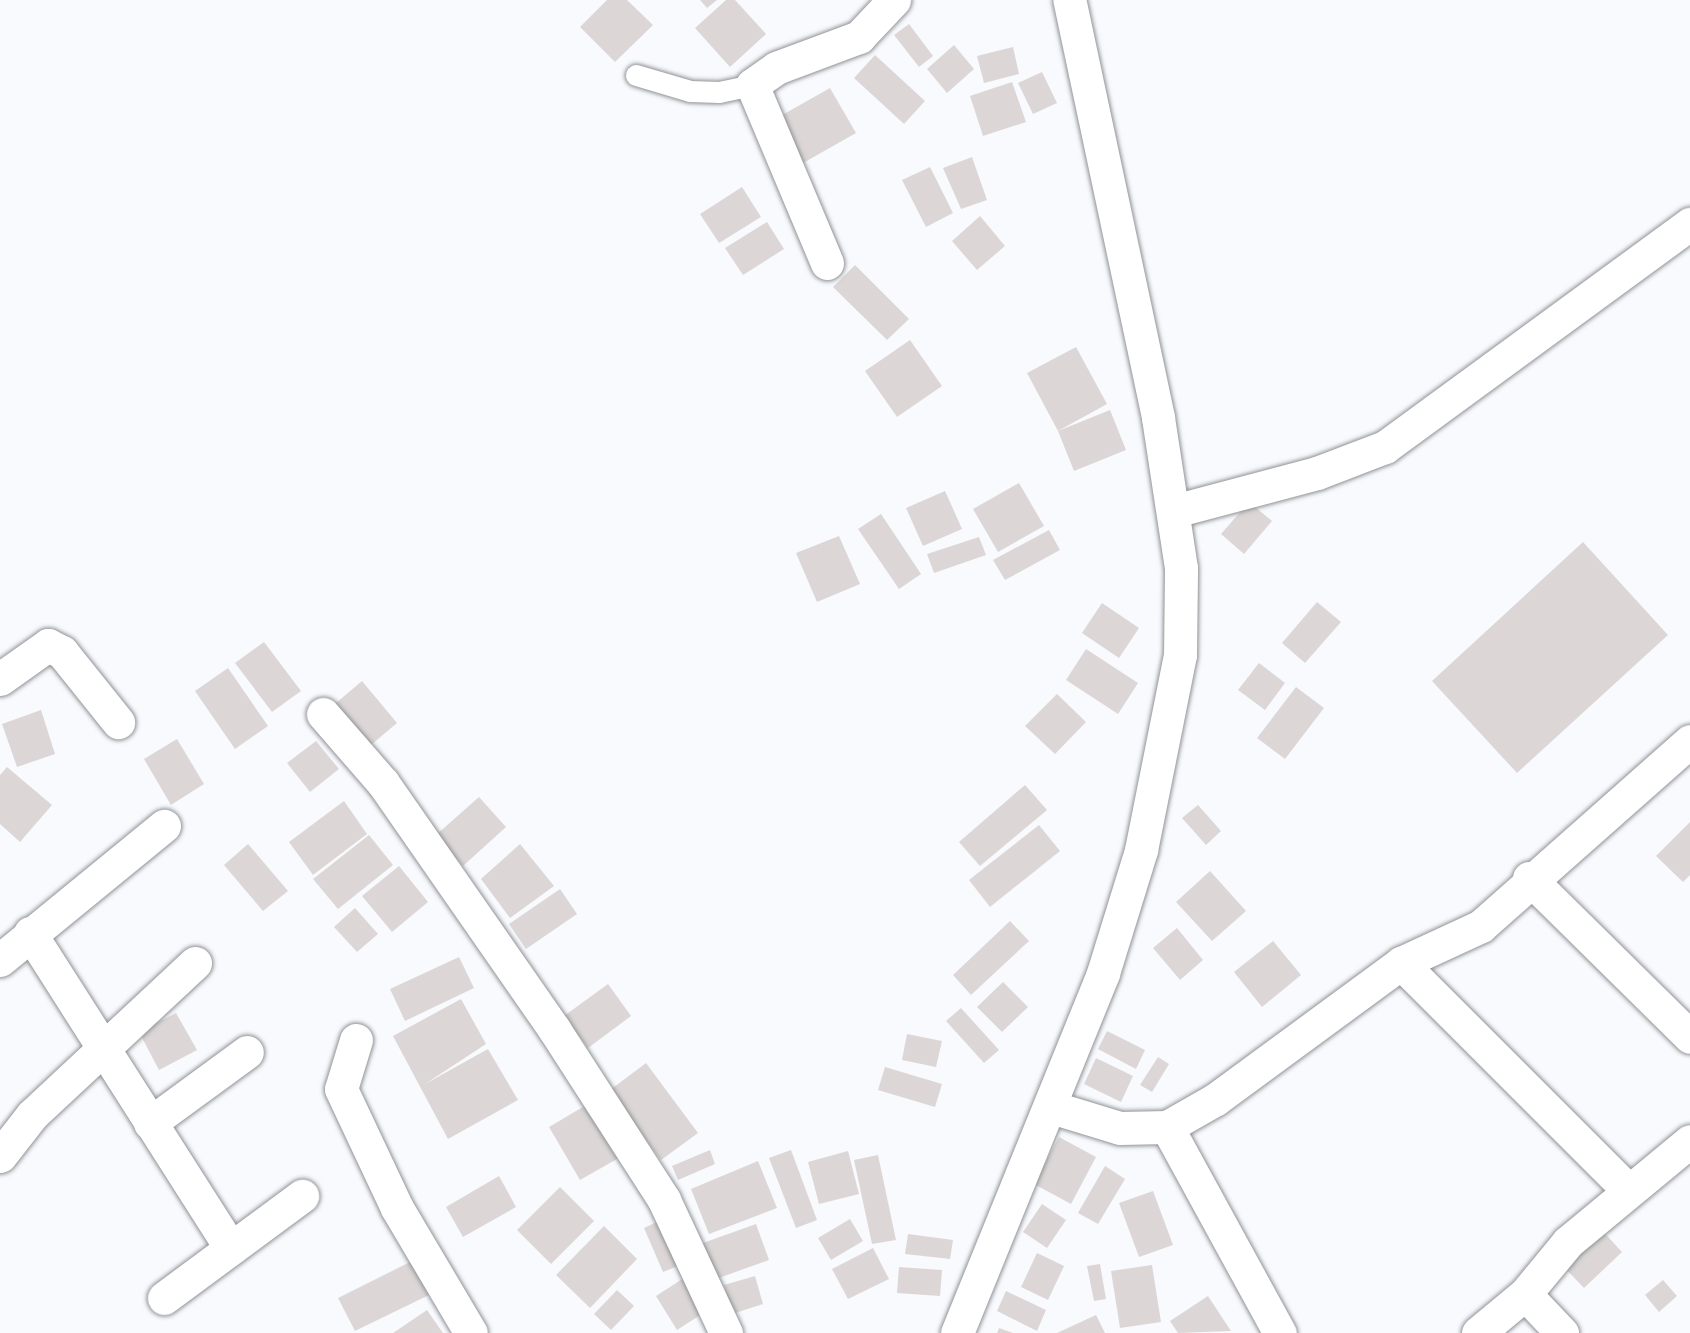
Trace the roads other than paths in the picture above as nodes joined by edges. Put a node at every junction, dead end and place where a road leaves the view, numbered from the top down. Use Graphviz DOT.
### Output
graph roads {
  1 [pos="894,0"];
  2 [pos="1070,0"];
  3 [pos="636,75"];
  4 [pos="752,85"];
  5 [pos="1690,224"];
  6 [pos="828,263"];
  7 [pos="1174,511"];
  8 [pos="0,679"];
  9 [pos="323,714"];
  10 [pos="118,722"];
  11 [pos="1690,741"];
  12 [pos="164,826"];
  13 [pos="1530,878"];
  14 [pos="30,933"];
  15 [pos="0,960"];
  16 [pos="195,963"];
  17 [pos="1401,963"];
  18 [pos="1690,1036"];
  19 [pos="356,1040"];
  20 [pos="102,1051"];
  21 [pos="247,1052"];
  22 [pos="1051,1107"];
  23 [pos="150,1123"];
  24 [pos="1167,1127"];
  25 [pos="1690,1141"];
  26 [pos="0,1156"];
  27 [pos="1629,1191"];
  28 [pos="302,1196"];
  29 [pos="231,1248"];
  30 [pos="1526,1294"];
  31 [pos="164,1299"];
  32 [pos="471,1333"];
  33 [pos="726,1333"];
  34 [pos="957,1333"];
  35 [pos="1281,1333"];
  36 [pos="1478,1333"];
  37 [pos="1562,1333"];
  1 -- 4 [label="street"];
  2 -- 7 [label="street"];
  3 -- 4 [label="lane"];
  4 -- 6 [label="street"];
  5 -- 7 [label="street"];
  7 -- 22 [label="street"];
  8 -- 10 [label="street"];
  9 -- 33 [label="street"];
  11 -- 13 [label="street"];
  12 -- 14 [label="street"];
  13 -- 17 [label="street"];
  13 -- 18 [label="street"];
  14 -- 15 [label="street"];
  14 -- 20 [label="street"];
  16 -- 20 [label="street"];
  17 -- 24 [label="street"];
  17 -- 27 [label="street"];
  19 -- 32 [label="street"];
  20 -- 23 [label="street"];
  20 -- 26 [label="street"];
  21 -- 23 [label="street"];
  22 -- 24 [label="street"];
  22 -- 34 [label="street"];
  23 -- 29 [label="street"];
  24 -- 35 [label="street"];
  25 -- 27 [label="street"];
  27 -- 30 [label="street"];
  28 -- 29 [label="street"];
  29 -- 31 [label="street"];
  30 -- 36 [label="street"];
  30 -- 37 [label="street"];
}
